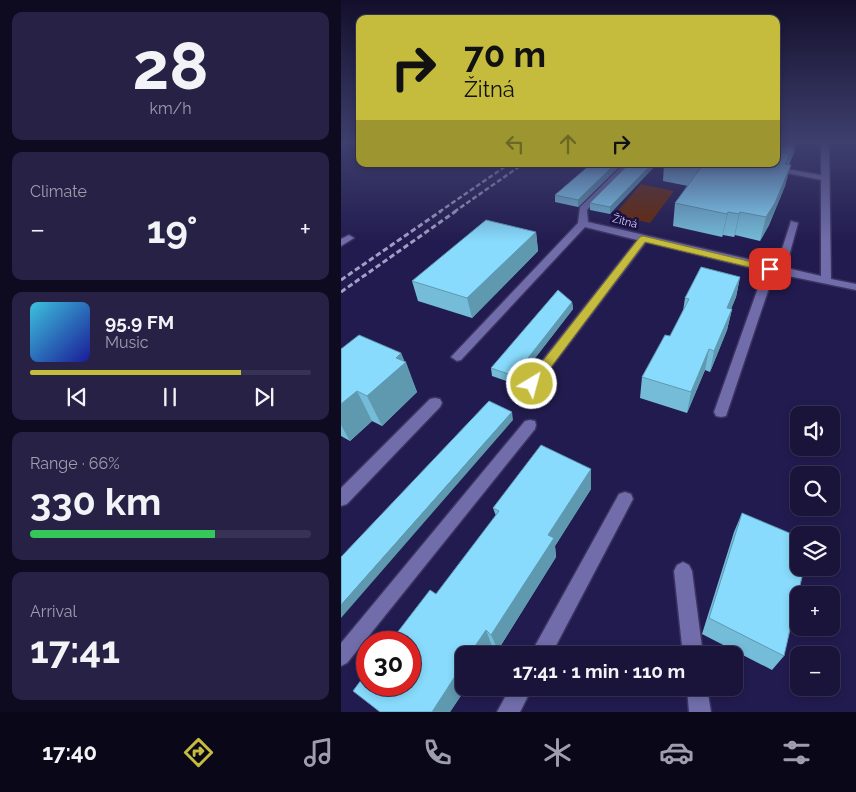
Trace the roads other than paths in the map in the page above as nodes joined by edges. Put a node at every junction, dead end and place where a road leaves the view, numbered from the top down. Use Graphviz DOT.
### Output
graph roads {
  1 [pos="617,175"];
  2 [pos="809,175"];
  3 [pos="824,178"];
  4 [pos="794,223"];
  5 [pos="583,224"];
  6 [pos="643,239"];
  7 [pos="775,270"];
  8 [pos="827,280"];
  9 [pos="856,287"];
  10 [pos="457,357"];
  11 [pos="532,384"];
  12 [pos="435,403"];
  13 [pos="721,412"];
  14 [pos="530,425"];
  15 [pos="341,499"];
  16 [pos="625,499"];
  17 [pos="683,571"];
  18 [pos="545,646"];
  19 [pos="692,646"];
  20 [pos="341,657"];
  21 [pos="517,696"];
  22 [pos="698,696"];
  23 [pos="508,712"];
  24 [pos="700,712"];
  1 -- 5 [label="street"];
  2 -- 3 [label="street"];
  3 -- 8 [label="street"];
  4 -- 7 [label="lane"];
  5 -- 6 [label="street, Žitná"];
  5 -- 10 [label="street"];
  6 -- 7 [label="street, Žitná"];
  6 -- 11 [label="street"];
  7 -- 8 [label="street, Žitná"];
  7 -- 13 [label="street"];
  8 -- 9 [label="street, Žitná"];
  12 -- 15 [label="street"];
  14 -- 20 [label="lane"];
  16 -- 18 [label="street"];
  17 -- 19 [label="street"];
  21 -- 23 [label="street"];
  22 -- 24 [label="street"];
}
